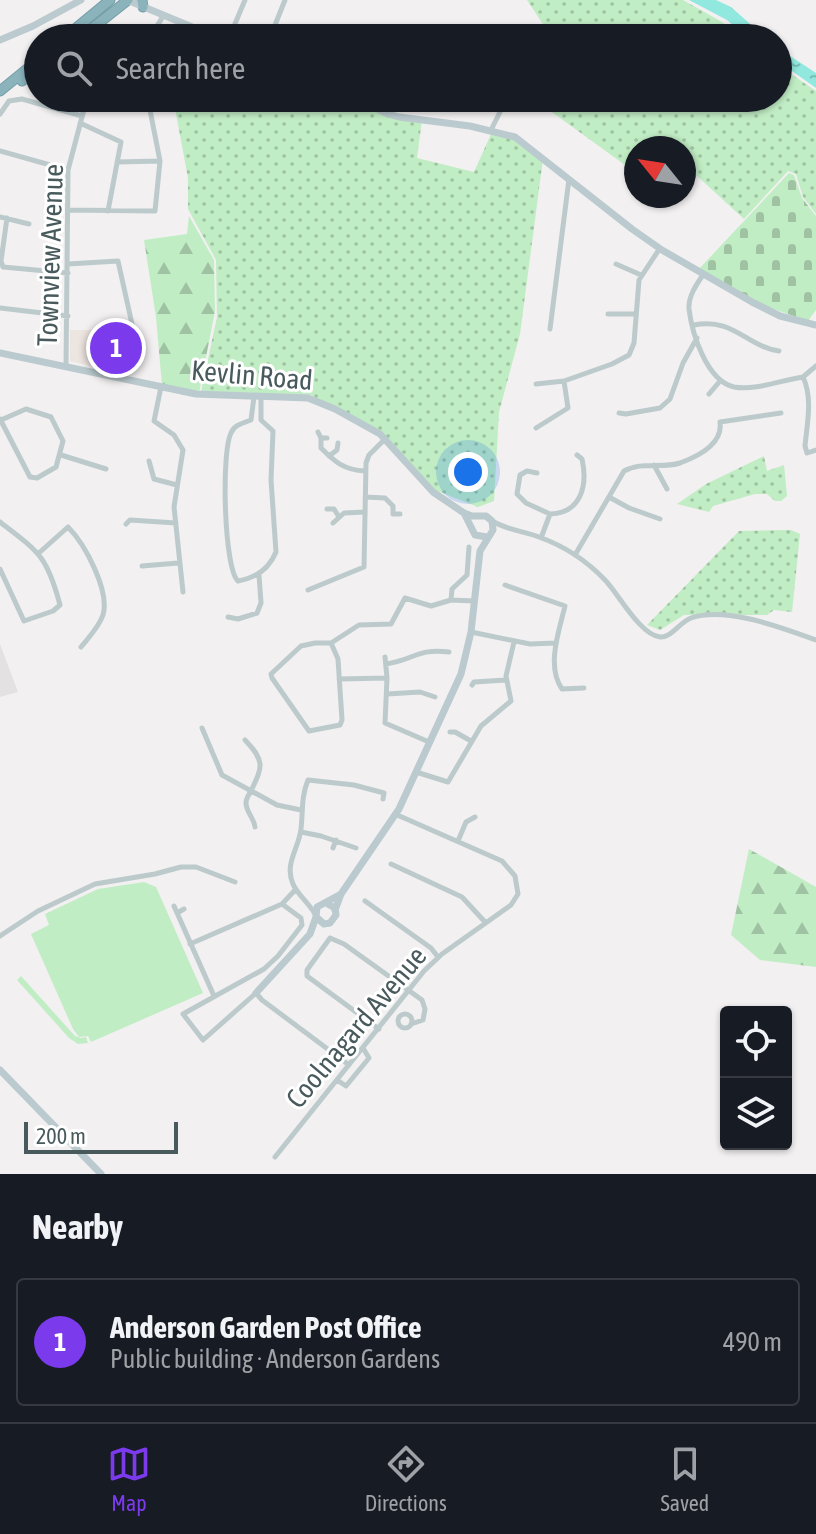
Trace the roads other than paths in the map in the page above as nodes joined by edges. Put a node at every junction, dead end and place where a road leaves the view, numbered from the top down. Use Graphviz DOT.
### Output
graph roads {
  1 [pos="81,0"];
  2 [pos="110,0"];
  3 [pos="128,0"];
  4 [pos="245,0"];
  5 [pos="285,0"];
  6 [pos="143,3"];
  7 [pos="163,16"];
  8 [pos="37,24"];
  9 [pos="81,24"];
  10 [pos="98,24"];
  11 [pos="158,24"];
  12 [pos="187,24"];
  13 [pos="233,24"];
  14 [pos="277,24"];
  15 [pos="24,30"];
  16 [pos="0,40"];
  17 [pos="24,71"];
  18 [pos="15,78"];
  19 [pos="24,78"];
  20 [pos="0,79"];
  21 [pos="0,94"];
  22 [pos="24,100"];
  23 [pos="60,112"];
  24 [pos="83,112"];
  25 [pos="150,112"];
  26 [pos="383,112"];
  27 [pos="500,112"];
  28 [pos="0,114"];
  29 [pos="81,119"];
  30 [pos="491,130"];
  31 [pos="0,151"];
  32 [pos="160,161"];
  33 [pos="117,162"];
  34 [pos="68,170"];
  35 [pos="569,179"];
  36 [pos="67,210"];
  37 [pos="108,211"];
  38 [pos="3,217"];
  39 [pos="29,224"];
  40 [pos="660,248"];
  41 [pos="68,264"];
  42 [pos="616,264"];
  43 [pos="68,273"];
  44 [pos="641,275"];
  45 [pos="703,275"];
  46 [pos="0,308"];
  47 [pos="608,314"];
  48 [pos="635,314"];
  49 [pos="68,316"];
  50 [pos="694,325"];
  51 [pos="816,325"];
  52 [pos="550,329"];
  53 [pos="697,338"];
  54 [pos="779,351"];
  55 [pos="0,353"];
  56 [pos="66,366"];
  57 [pos="816,366"];
  58 [pos="803,377"];
  59 [pos="124,379"];
  60 [pos="564,381"];
  61 [pos="720,381"];
  62 [pos="536,384"];
  63 [pos="161,387"];
  64 [pos="709,394"];
  65 [pos="257,397"];
  66 [pos="812,406"];
  67 [pos="619,413"];
  68 [pos="781,413"];
  69 [pos="0,419"];
  70 [pos="536,428"];
  71 [pos="322,436"];
  72 [pos="385,439"];
  73 [pos="338,443"];
  74 [pos="816,450"];
  75 [pos="61,455"];
  76 [pos="577,455"];
  77 [pos="329,456"];
  78 [pos="148,459"];
  79 [pos="653,465"];
  80 [pos="106,469"];
  81 [pos="365,471"];
  82 [pos="537,473"];
  83 [pos="177,485"];
  84 [pos="667,489"];
  85 [pos="365,497"];
  86 [pos="609,497"];
  87 [pos="327,509"];
  88 [pos="365,512"];
  89 [pos="464,513"];
  90 [pos="400,514"];
  91 [pos="550,514"];
  92 [pos="339,517"];
  93 [pos="477,517"];
  94 [pos="660,519"];
  95 [pos="128,520"];
  96 [pos="0,522"];
  97 [pos="176,523"];
  98 [pos="333,523"];
  99 [pos="492,525"];
  100 [pos="471,526"];
  101 [pos="476,536"];
  102 [pos="487,537"];
  103 [pos="541,538"];
  104 [pos="469,547"];
  105 [pos="480,551"];
  106 [pos="40,552"];
  107 [pos="575,555"];
  108 [pos="178,563"];
  109 [pos="141,567"];
  110 [pos="0,569"];
  111 [pos="259,574"];
  112 [pos="505,585"];
  113 [pos="308,590"];
  114 [pos="183,592"];
  115 [pos="451,600"];
  116 [pos="474,601"];
  117 [pos="228,617"];
  118 [pos="471,632"];
  119 [pos="816,640"];
  120 [pos="514,642"];
  121 [pos="331,643"];
  122 [pos="556,643"];
  123 [pos="81,647"];
  124 [pos="449,652"];
  125 [pos="387,678"];
  126 [pos="339,679"];
  127 [pos="506,680"];
  128 [pos="472,685"];
  129 [pos="584,688"];
  130 [pos="387,694"];
  131 [pos="435,697"];
  132 [pos="202,728"];
  133 [pos="450,732"];
  134 [pos="245,740"];
  135 [pos="471,741"];
  136 [pos="429,742"];
  137 [pos="416,772"];
  138 [pos="251,790"];
  139 [pos="383,799"];
  140 [pos="301,810"];
  141 [pos="395,814"];
  142 [pos="475,817"];
  143 [pos="255,827"];
  144 [pos="301,832"];
  145 [pos="336,840"];
  146 [pos="458,841"];
  147 [pos="333,848"];
  148 [pos="356,848"];
  149 [pos="391,864"];
  150 [pos="235,882"];
  151 [pos="296,889"];
  152 [pos="341,894"];
  153 [pos="306,899"];
  154 [pos="365,901"];
  155 [pos="324,903"];
  156 [pos="282,904"];
  157 [pos="184,909"];
  158 [pos="335,910"];
  159 [pos="315,916"];
  160 [pos="485,922"];
  161 [pos="327,924"];
  162 [pos="310,934"];
  163 [pos="0,936"];
  164 [pos="190,944"];
  165 [pos="438,957"];
  166 [pos="409,990"];
  167 [pos="256,993"];
  168 [pos="214,996"];
  169 [pos="411,1024"];
  170 [pos="379,1029"];
  171 [pos="363,1048"];
  172 [pos="349,1065"];
  173 [pos="0,1070"];
  174 [pos="337,1080"];
  175 [pos="275,1157"];
  176 [pos="101,1174"];
  1 -- 8 [label="street"];
  2 -- 9 [label="highway"];
  3 -- 6 [label="street"];
  3 -- 10 [label="highway"];
  4 -- 13 [label="street"];
  5 -- 14 [label="street"];
  6 -- 7 [label="street"];
  7 -- 11 [label="street"];
  7 -- 12 [label="street"];
  15 -- 16 [label="street"];
  17 -- 18 [label="highway"];
  18 -- 20 [label="highway"];
  18 -- 21 [label="highway"];
  19 -- 21 [label="highway"];
  22 -- 28 [label="street"];
  23 -- 29 [label="street"];
  24 -- 29 [label="street, Townview Avenue"];
  25 -- 32 [label="street"];
  26 -- 30 [label="street"];
  27 -- 30 [label="street"];
  29 -- 33 [label="street"];
  29 -- 34 [label="street, Townview Avenue"];
  30 -- 35 [label="street"];
  31 -- 34 [label="street"];
  32 -- 33 [label="street"];
  32 -- 37 [label="street"];
  33 -- 37 [label="street"];
  34 -- 36 [label="street, Townview Avenue"];
  35 -- 40 [label="street"];
  35 -- 52 [label="street"];
  36 -- 37 [label="street"];
  36 -- 41 [label="street, Townview Avenue"];
  38 -- 39 [label="street"];
  38 -- 43 [label="street"];
  40 -- 44 [label="street"];
  40 -- 45 [label="street"];
  41 -- 43 [label="street, Townview Avenue"];
  41 -- 59 [label="street"];
  42 -- 44 [label="street"];
  43 -- 49 [label="street, Townview Avenue"];
  44 -- 48 [label="street"];
  45 -- 50 [label="street"];
  45 -- 51 [label="street"];
  46 -- 49 [label="street"];
  47 -- 48 [label="street"];
  48 -- 60 [label="street"];
  49 -- 56 [label="street, Townview Avenue"];
  50 -- 53 [label="street"];
  50 -- 54 [label="street"];
  53 -- 61 [label="street"];
  53 -- 67 [label="street"];
  55 -- 56 [label="street, Kevlin Road"];
  56 -- 59 [label="street, Kevlin Road"];
  57 -- 58 [label="street"];
  58 -- 61 [label="street"];
  58 -- 66 [label="street"];
  59 -- 63 [label="street, Kevlin Road"];
  60 -- 62 [label="street"];
  60 -- 70 [label="street"];
  61 -- 64 [label="street"];
  63 -- 65 [label="street, Kevlin Road"];
  63 -- 83 [label="street"];
  65 -- 72 [label="street, Kevlin Road"];
  65 -- 111 [label="street"];
  65 -- 111 [label="street"];
  66 -- 74 [label="street"];
  68 -- 79 [label="street"];
  69 -- 75 [label="street"];
  69 -- 75 [label="street"];
  71 -- 77 [label="street"];
  72 -- 81 [label="street"];
  72 -- 89 [label="street, Kevlin Road"];
  73 -- 77 [label="street"];
  75 -- 80 [label="street"];
  76 -- 91 [label="street"];
  77 -- 81 [label="street"];
  78 -- 83 [label="street"];
  79 -- 84 [label="street"];
  79 -- 86 [label="street"];
  81 -- 85 [label="street"];
  82 -- 91 [label="street"];
  83 -- 97 [label="street"];
  85 -- 88 [label="street"];
  85 -- 90 [label="street"];
  86 -- 94 [label="street"];
  86 -- 107 [label="street"];
  87 -- 92 [label="street"];
  88 -- 92 [label="street"];
  88 -- 113 [label="street"];
  89 -- 93 [label="street, Kevlin Road"];
  89 -- 100 [label="street, Kevlin Road"];
  91 -- 103 [label="street"];
  92 -- 98 [label="street"];
  93 -- 99 [label="street"];
  93 -- 100 [label="street"];
  95 -- 97 [label="street"];
  96 -- 106 [label="street"];
  97 -- 108 [label="street"];
  99 -- 102 [label="street"];
  99 -- 103 [label="street"];
  100 -- 101 [label="street"];
  101 -- 102 [label="street"];
  101 -- 105 [label="street"];
  102 -- 105 [label="street"];
  103 -- 107 [label="street"];
  104 -- 115 [label="street"];
  105 -- 116 [label="street"];
  106 -- 110 [label="street"];
  106 -- 123 [label="street"];
  107 -- 119 [label="street"];
  108 -- 109 [label="street"];
  108 -- 114 [label="street"];
  111 -- 117 [label="street"];
  112 -- 122 [label="street"];
  115 -- 116 [label="street"];
  115 -- 121 [label="street"];
  116 -- 118 [label="street"];
  118 -- 120 [label="street"];
  118 -- 136 [label="street"];
  120 -- 122 [label="street"];
  120 -- 127 [label="street"];
  121 -- 126 [label="street"];
  121 -- 126 [label="street"];
  122 -- 129 [label="street"];
  124 -- 125 [label="street"];
  125 -- 126 [label="street"];
  125 -- 130 [label="street"];
  127 -- 128 [label="street"];
  127 -- 135 [label="street"];
  130 -- 131 [label="street"];
  130 -- 136 [label="street"];
  132 -- 138 [label="street"];
  133 -- 135 [label="street"];
  134 -- 138 [label="street"];
  135 -- 137 [label="street"];
  136 -- 137 [label="street"];
  137 -- 141 [label="street"];
  138 -- 140 [label="street"];
  138 -- 143 [label="street"];
  139 -- 140 [label="street"];
  140 -- 144 [label="street"];
  141 -- 146 [label="street, Coolnagard Avenue"];
  141 -- 152 [label="street"];
  142 -- 146 [label="street"];
  144 -- 145 [label="street"];
  144 -- 151 [label="street"];
  145 -- 147 [label="street"];
  145 -- 148 [label="street"];
  146 -- 160 [label="street, Coolnagard Avenue"];
  149 -- 160 [label="street"];
  150 -- 163 [label="street"];
  151 -- 153 [label="street"];
  151 -- 156 [label="street"];
  152 -- 155 [label="street"];
  152 -- 158 [label="street"];
  153 -- 155 [label="street"];
  153 -- 159 [label="street"];
  154 -- 165 [label="street"];
  155 -- 158 [label="street"];
  155 -- 159 [label="street"];
  156 -- 164 [label="street"];
  156 -- 168 [label="street"];
  157 -- 164 [label="street"];
  158 -- 161 [label="street"];
  159 -- 161 [label="street"];
  159 -- 162 [label="street"];
  160 -- 165 [label="street, Coolnagard Avenue"];
  161 -- 162 [label="street"];
  162 -- 167 [label="street"];
  164 -- 168 [label="street"];
  165 -- 166 [label="street, Coolnagard Avenue"];
  166 -- 169 [label="street"];
  166 -- 170 [label="street, Coolnagard Avenue"];
  166 -- 170 [label="street"];
  167 -- 168 [label="street"];
  167 -- 172 [label="street"];
  170 -- 171 [label="street, Coolnagard Avenue"];
  171 -- 172 [label="street, Coolnagard Avenue"];
  171 -- 174 [label="street"];
  172 -- 174 [label="street, Coolnagard Avenue"];
  173 -- 176 [label="street"];
  174 -- 175 [label="street, Coolnagard Avenue"];
}
